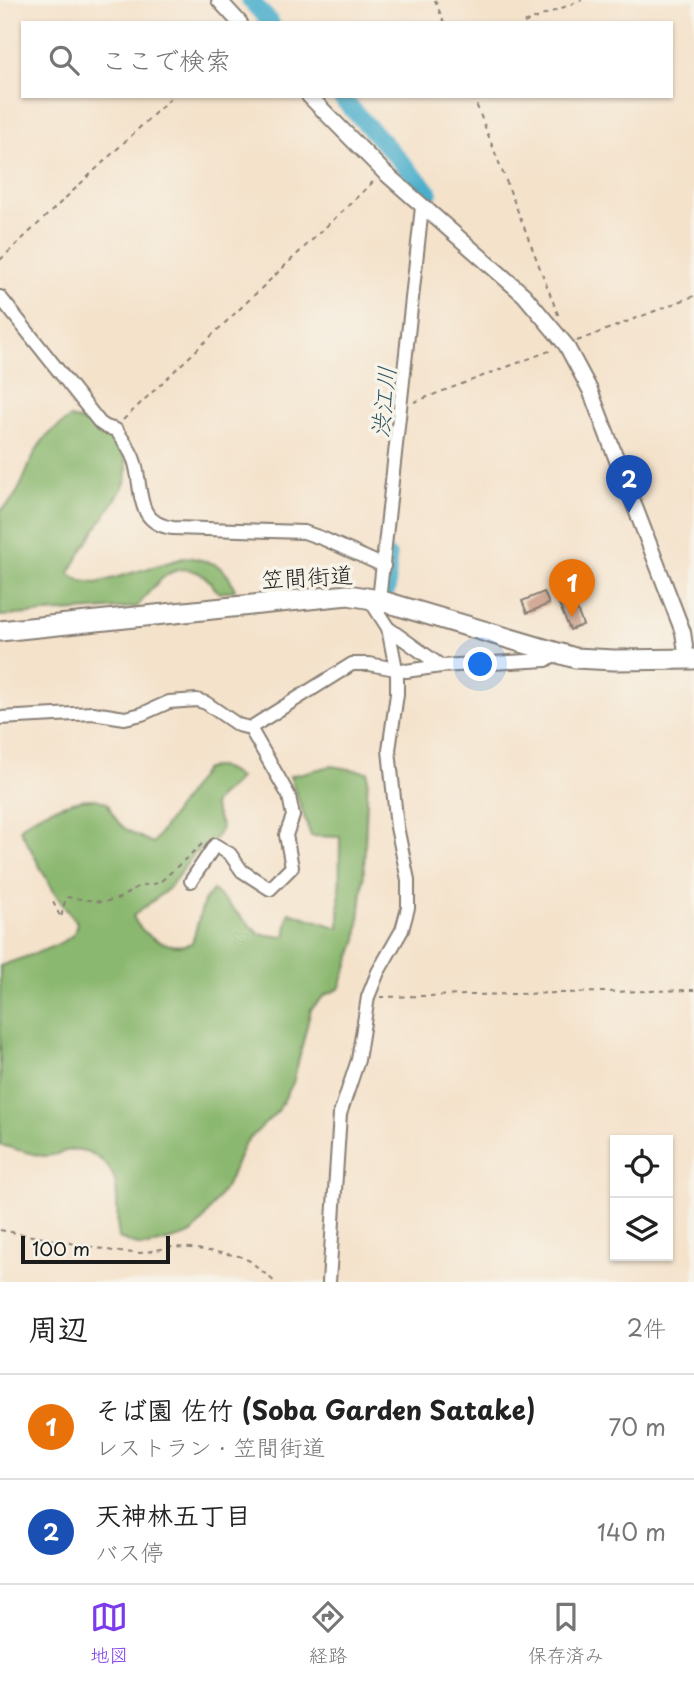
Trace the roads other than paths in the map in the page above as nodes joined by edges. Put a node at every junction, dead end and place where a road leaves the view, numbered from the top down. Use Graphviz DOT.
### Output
graph roads {
  1 [pos="219,0"];
  2 [pos="238,21"];
  3 [pos="312,98"];
  4 [pos="422,207"];
  5 [pos="0,297"];
  6 [pos="384,566"];
  7 [pos="373,598"];
  8 [pos="388,628"];
  9 [pos="0,631"];
  10 [pos="555,654"];
  11 [pos="690,659"];
  12 [pos="441,666"];
  13 [pos="396,668"];
  14 [pos="0,718"];
  15 [pos="250,729"];
  16 [pos="191,881"];
  17 [pos="329,1282"];
  1 -- 2 [label="street"];
  3 -- 4 [label="street"];
  4 -- 6 [label="street"];
  4 -- 11 [label="street"];
  5 -- 6 [label="street"];
  6 -- 7 [label="street"];
  7 -- 8 [label="street"];
  7 -- 9 [label="main road, 笠間街道"];
  7 -- 10 [label="main road, 笠間街道"];
  8 -- 12 [label="street"];
  8 -- 13 [label="street"];
  10 -- 11 [label="main road, 笠間街道"];
  10 -- 12 [label="street"];
  12 -- 13 [label="street"];
  13 -- 15 [label="street"];
  13 -- 17 [label="street"];
  14 -- 15 [label="street"];
  15 -- 16 [label="street"];
}
